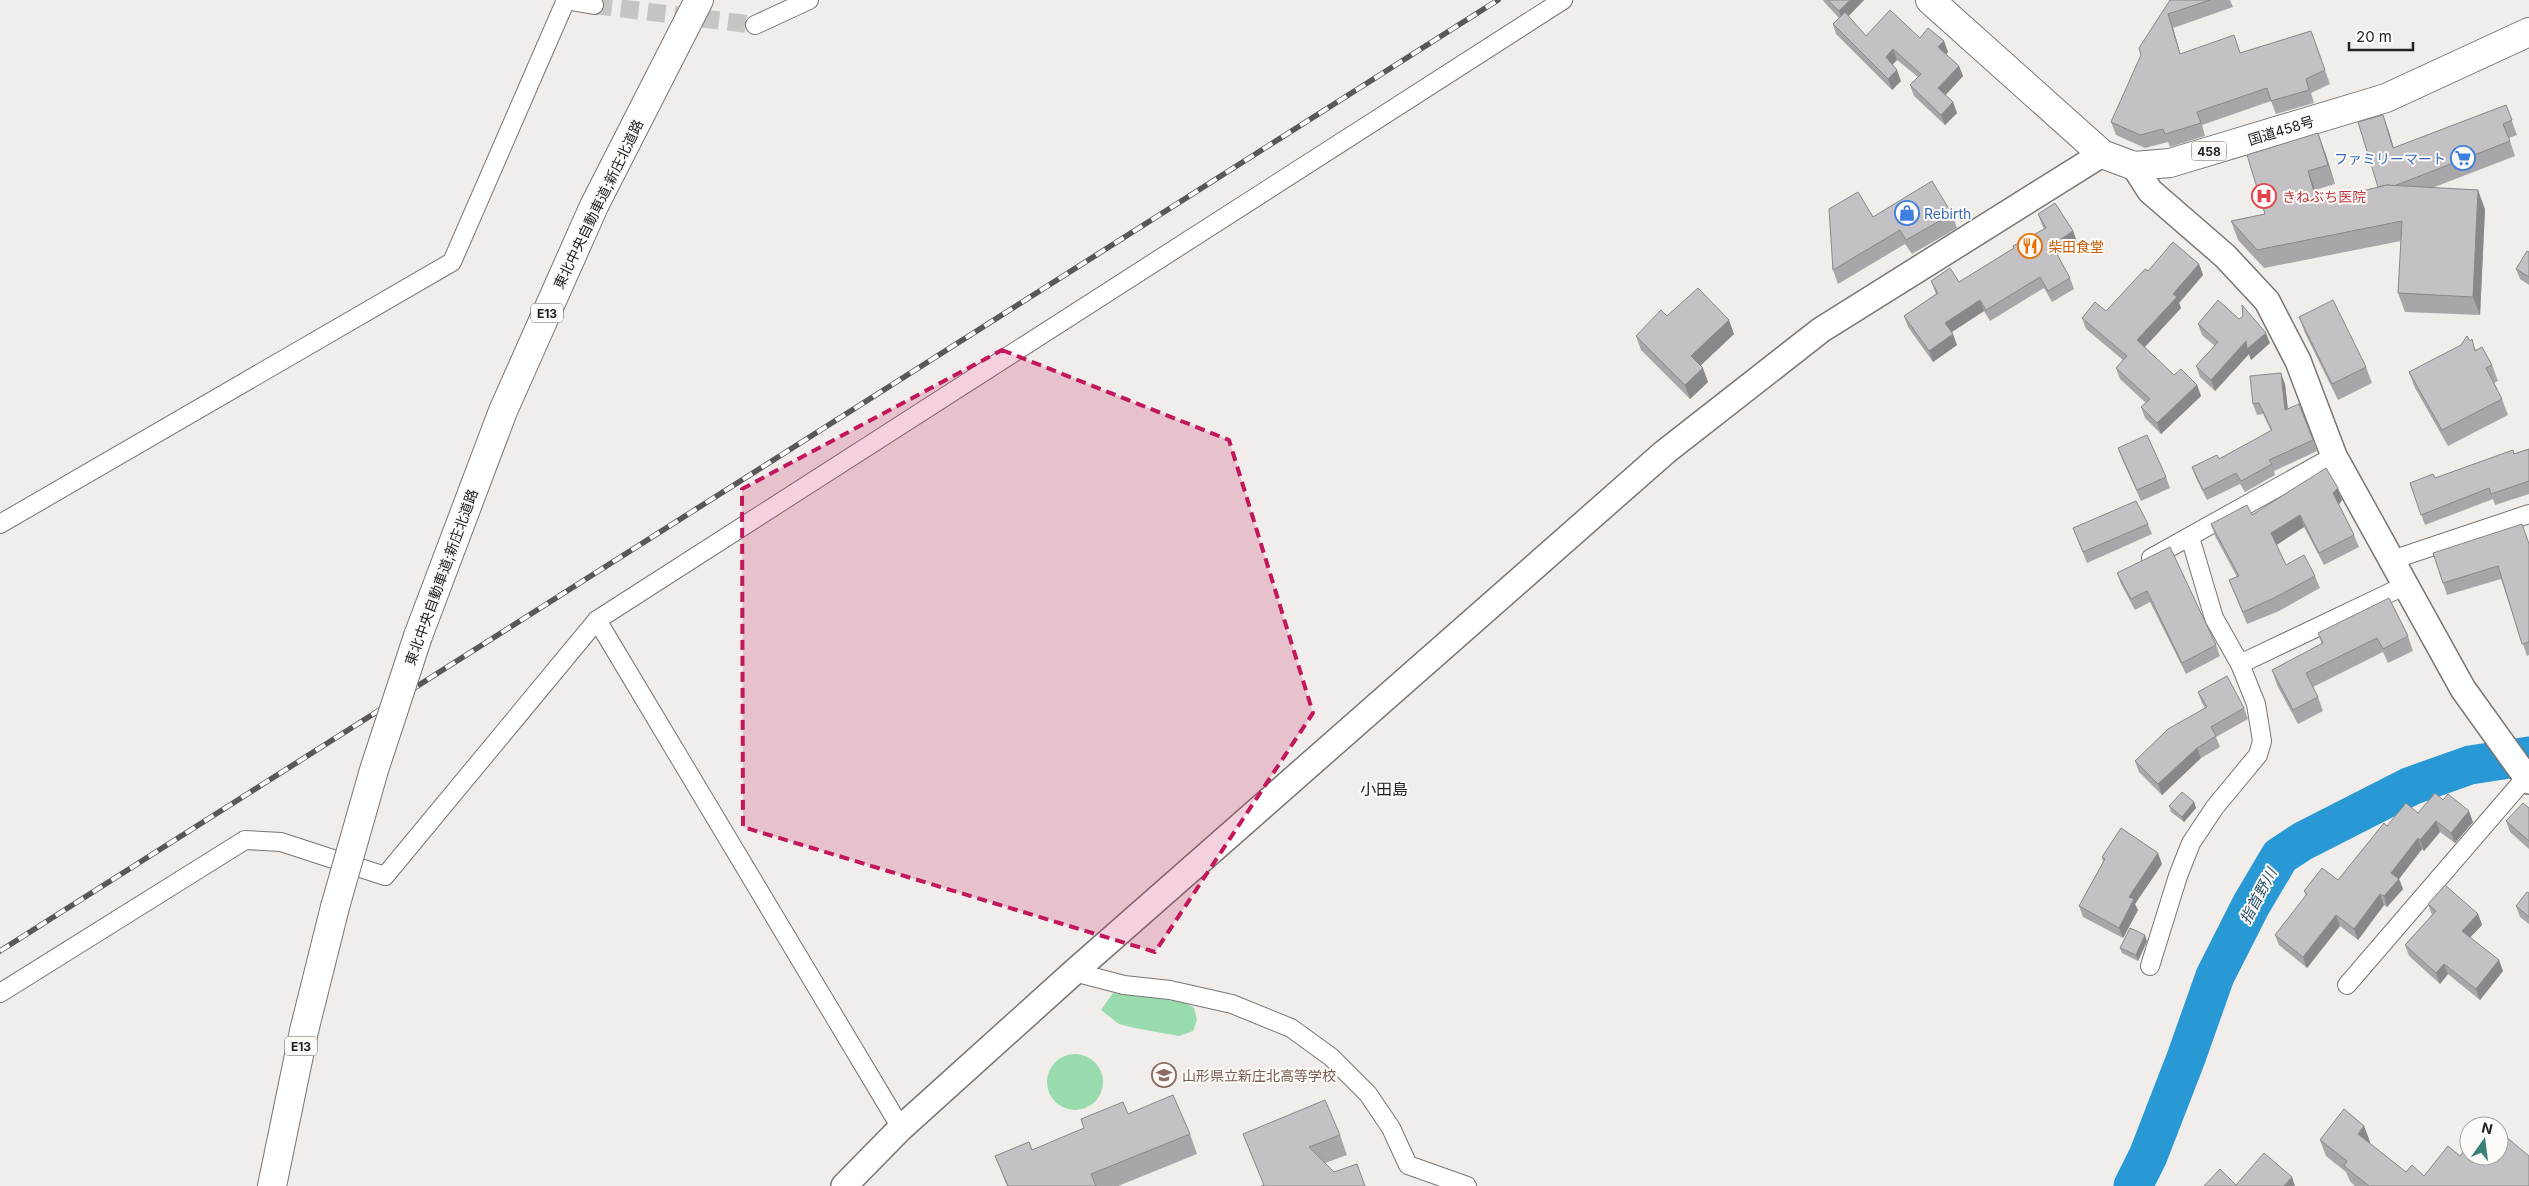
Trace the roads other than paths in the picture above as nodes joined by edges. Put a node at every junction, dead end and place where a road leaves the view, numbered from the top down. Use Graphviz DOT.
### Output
graph roads {
  1 [pos="566,0"];
  2 [pos="700,0"];
  3 [pos="809,0"];
  4 [pos="1564,0"];
  5 [pos="1930,0"];
  6 [pos="594,5"];
  7 [pos="755,25"];
  8 [pos="2529,32"];
  9 [pos="2102,154"];
  10 [pos="2134,166"];
  11 [pos="2334,456"];
  12 [pos="2529,514"];
  13 [pos="0,524"];
  14 [pos="2190,537"];
  15 [pos="2148,560"];
  16 [pos="2392,560"];
  17 [pos="2406,585"];
  18 [pos="597,620"];
  19 [pos="2240,664"];
  20 [pos="2527,779"];
  21 [pos="2150,966"];
  22 [pos="1074,972"];
  23 [pos="2347,985"];
  24 [pos="0,993"];
  25 [pos="901,1128"];
  26 [pos="272,1186"];
  27 [pos="844,1186"];
  28 [pos="1466,1186"];
  1 -- 6 [label="street"];
  1 -- 13 [label="street"];
  2 -- 26 [label="highway, 東北中央自動車道;新庄北道路 / E13, bridge"];
  3 -- 7 [label="street"];
  4 -- 18 [label="street"];
  5 -- 9 [label="highway, 国道458号 / 458"];
  8 -- 10 [label="highway, 国道458号 / 458"];
  9 -- 10 [label="highway, 国道458号 / 458"];
  9 -- 22 [label="street"];
  10 -- 11 [label="street"];
  11 -- 14 [label="street"];
  11 -- 16 [label="street"];
  12 -- 16 [label="street"];
  14 -- 15 [label="street"];
  14 -- 19 [label="street"];
  16 -- 17 [label="street"];
  17 -- 19 [label="street"];
  17 -- 20 [label="street"];
  18 -- 24 [label="street"];
  18 -- 25 [label="street"];
  19 -- 21 [label="street"];
  20 -- 23 [label="street"];
  22 -- 25 [label="street"];
  22 -- 28 [label="street"];
  25 -- 27 [label="street"];
}
